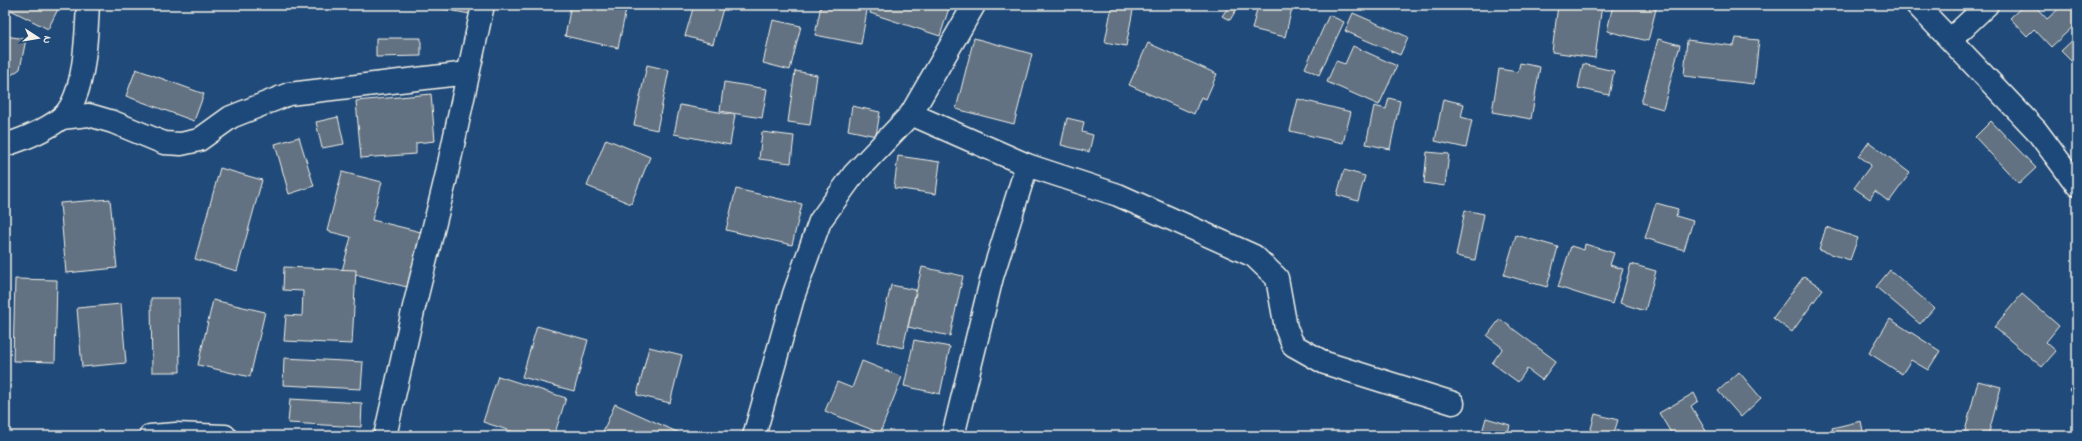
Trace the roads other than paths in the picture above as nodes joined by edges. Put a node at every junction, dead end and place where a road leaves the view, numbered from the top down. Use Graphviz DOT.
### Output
graph roads {
  1 [pos="88,5"];
  2 [pos="484,5"];
  3 [pos="974,5"];
  4 [pos="1917,5"];
  5 [pos="1986,5"];
  6 [pos="1951,39"];
  7 [pos="468,73"];
  8 [pos="911,114"];
  9 [pos="62,118"];
  10 [pos="5,145"];
  11 [pos="1027,166"];
  12 [pos="2077,186"];
  13 [pos="1453,404"];
  14 [pos="150,436"];
  15 [pos="225,436"];
  16 [pos="385,436"];
  17 [pos="754,436"];
  18 [pos="954,436"];
  1 -- 9 [label="street"];
  2 -- 7 [label="street"];
  3 -- 8 [label="street"];
  4 -- 6 [label="street"];
  5 -- 6 [label="street"];
  6 -- 12 [label="street"];
  7 -- 9 [label="street"];
  7 -- 16 [label="street"];
  8 -- 11 [label="street"];
  8 -- 17 [label="street"];
  9 -- 10 [label="street"];
  11 -- 13 [label="street"];
  11 -- 18 [label="street"];
  14 -- 15 [label="street"];
}
